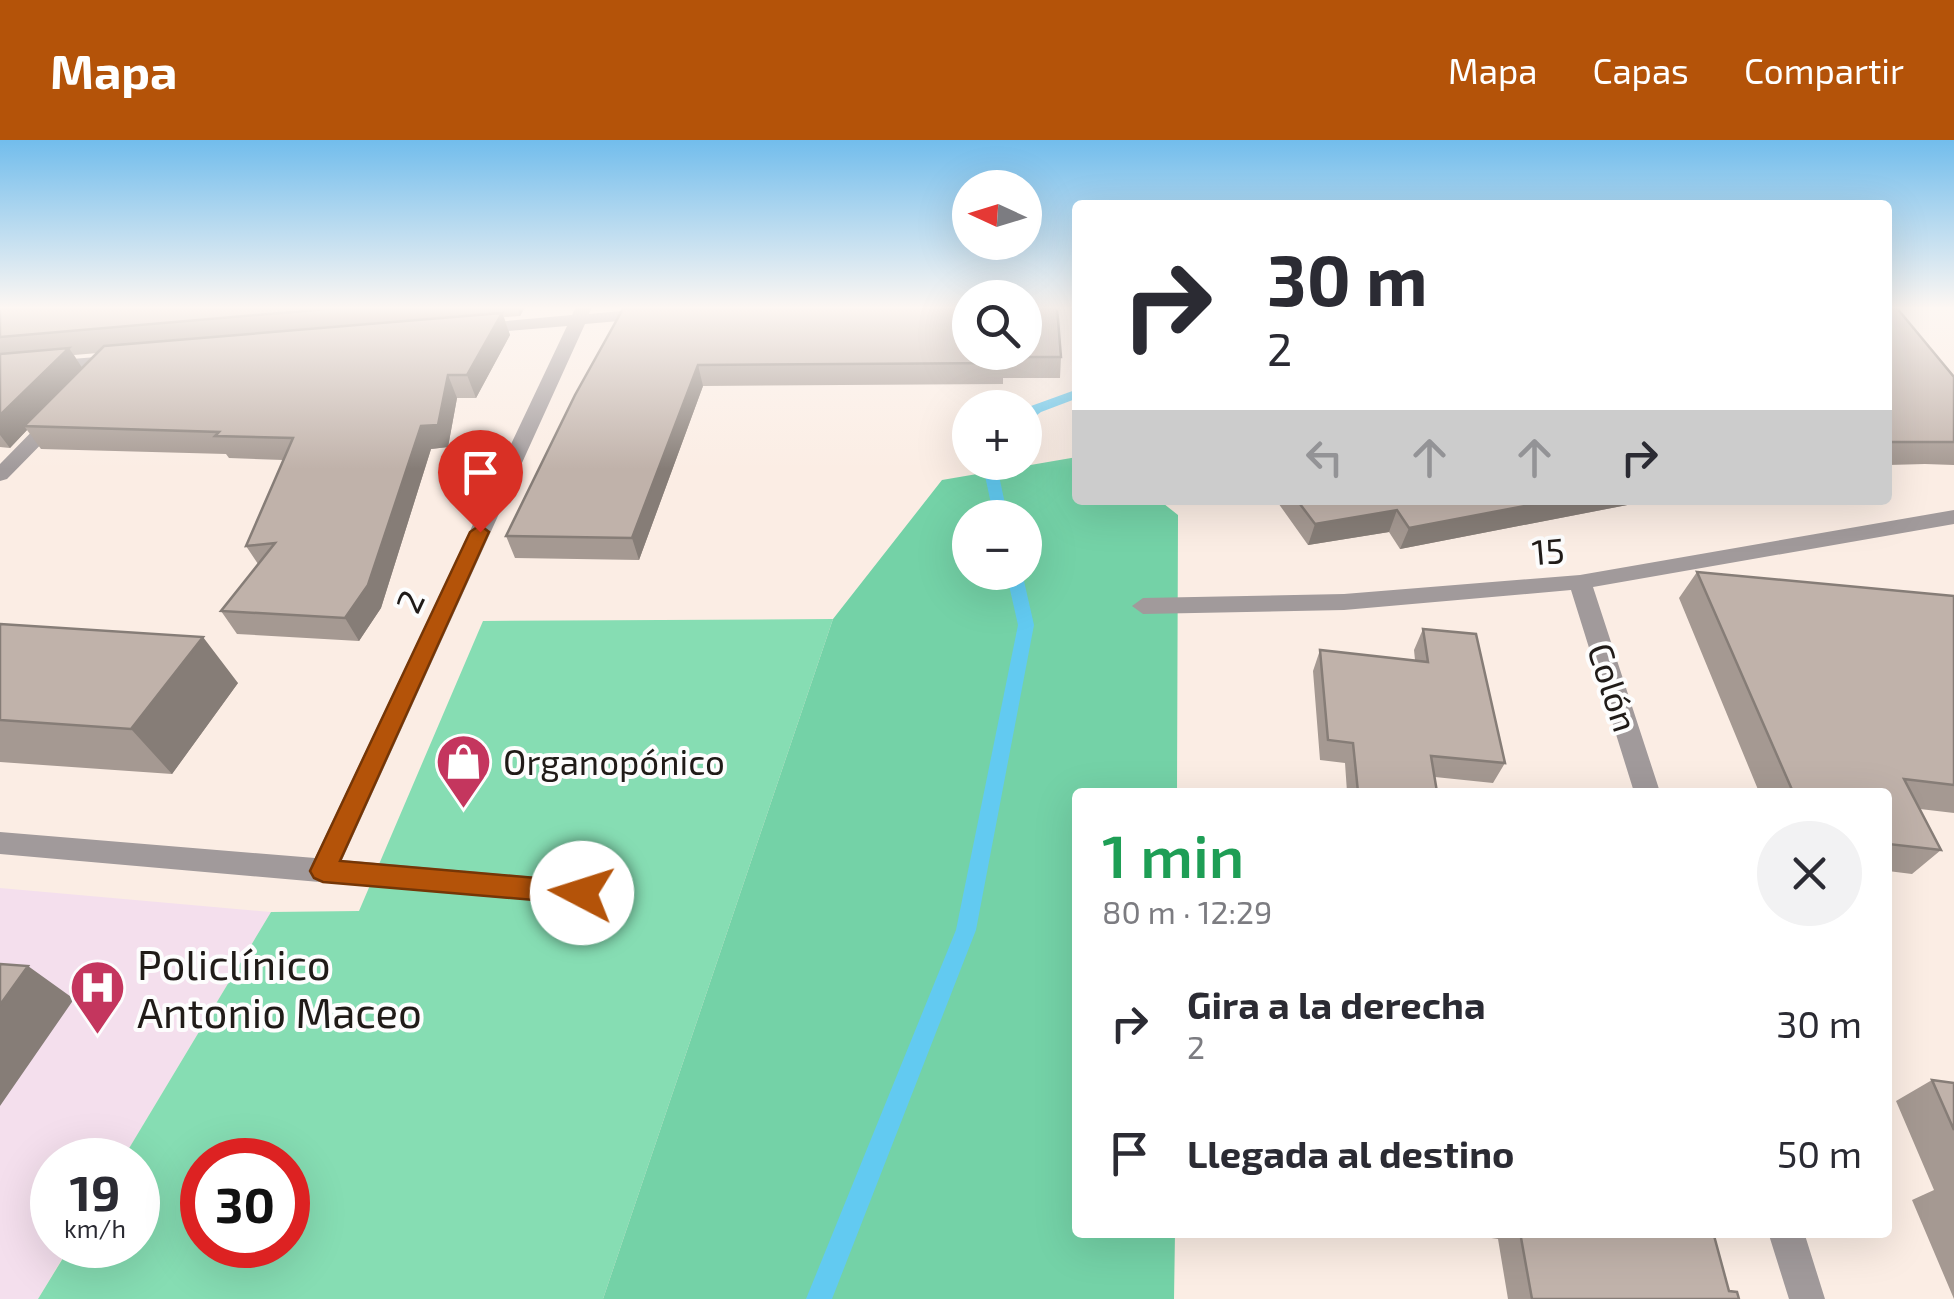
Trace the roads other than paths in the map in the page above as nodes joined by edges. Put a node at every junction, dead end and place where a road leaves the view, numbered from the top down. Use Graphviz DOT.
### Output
graph roads {
  1 [pos="108,361"];
  2 [pos="120,361"];
  3 [pos="559,361"];
  4 [pos="0,370"];
  5 [pos="0,475"];
  6 [pos="1954,518"];
  7 [pos="1580,582"];
  8 [pos="1143,606"];
  9 [pos="1646,788"];
  10 [pos="0,843"];
  11 [pos="323,871"];
  12 [pos="582,893"];
  13 [pos="1788,1238"];
  14 [pos="1808,1299"];
  1 -- 4 [label="street"];
  2 -- 5 [label="street"];
  3 -- 11 [label="street, 2"];
  6 -- 7 [label="street, 15"];
  7 -- 8 [label="street, 15"];
  7 -- 9 [label="street, Colón"];
  10 -- 11 [label="street"];
  11 -- 12 [label="street"];
  13 -- 14 [label="street"];
}
